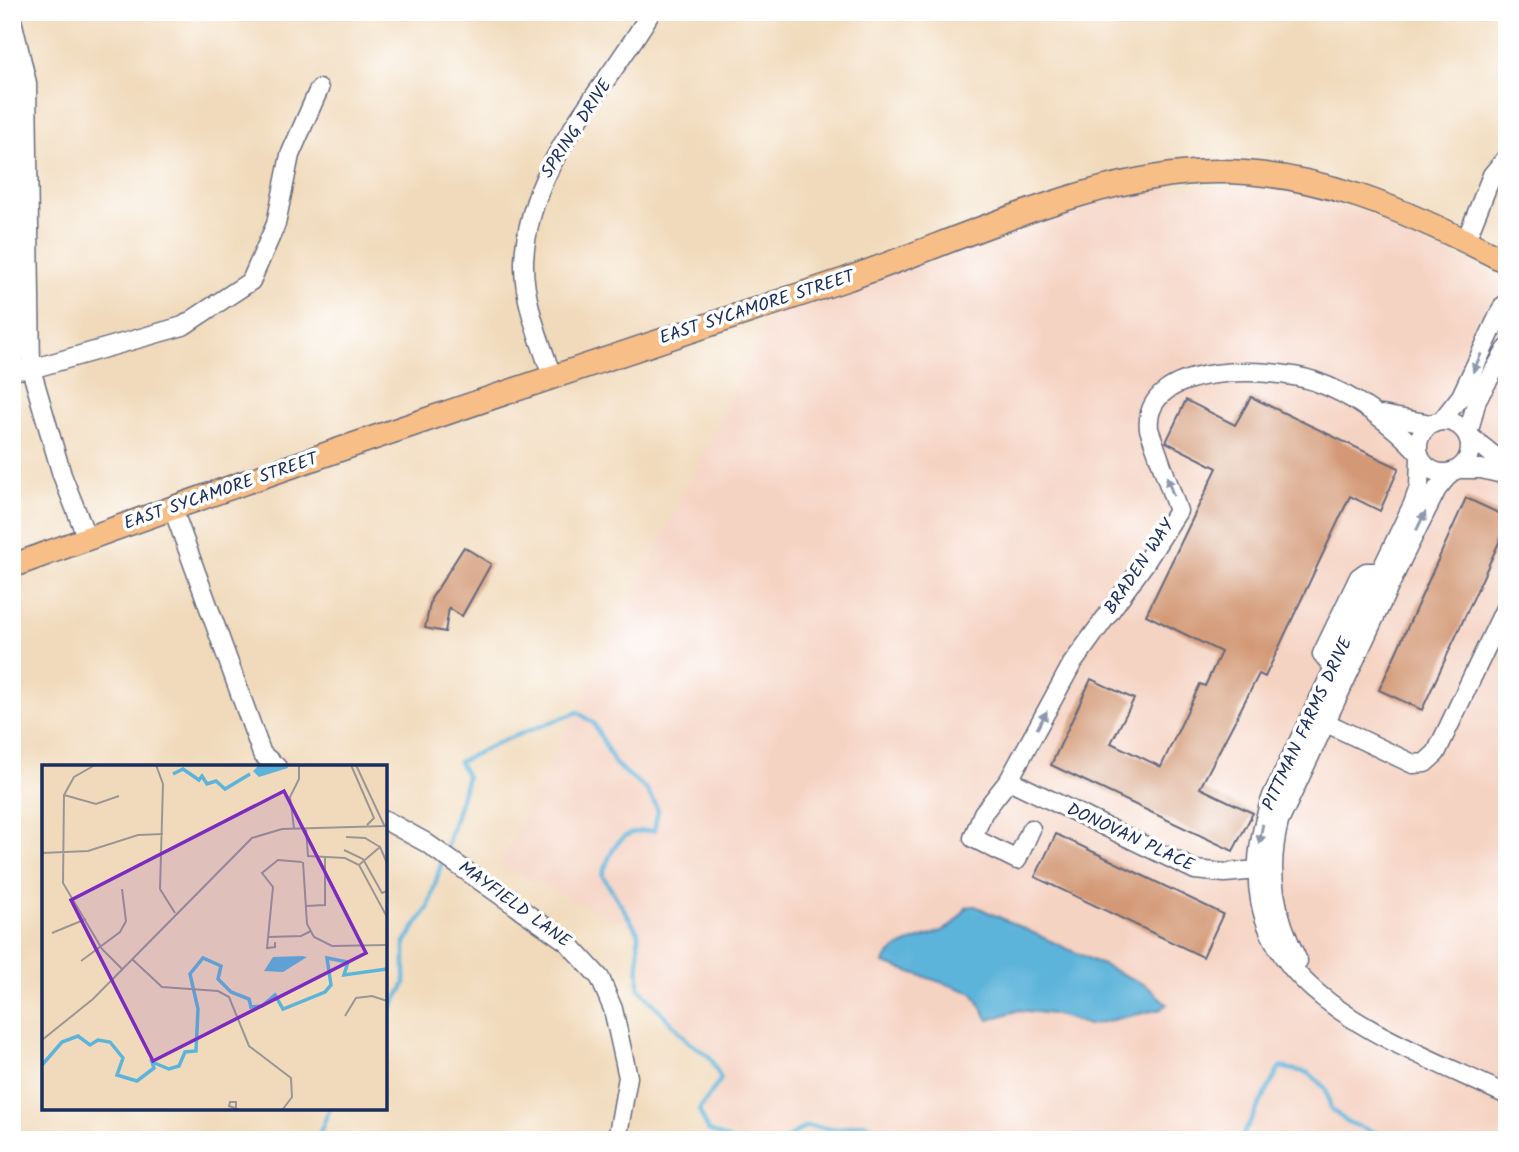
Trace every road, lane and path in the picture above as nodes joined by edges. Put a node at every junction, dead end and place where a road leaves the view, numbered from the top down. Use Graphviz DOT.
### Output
graph roads {
  1 [pos="651,12"];
  2 [pos="12,20"];
  3 [pos="319,89"];
  4 [pos="20,150"];
  5 [pos="1507,157"];
  6 [pos="1466,240"];
  7 [pos="1507,262"];
  8 [pos="1507,304"];
  9 [pos="1507,349"];
  10 [pos="31,369"];
  11 [pos="12,370"];
  12 [pos="552,376"];
  13 [pos="1372,413"];
  14 [pos="1436,422"];
  15 [pos="1468,435"];
  16 [pos="1420,455"];
  17 [pos="1507,466"];
  18 [pos="1454,470"];
  19 [pos="1507,475"];
  20 [pos="173,509"];
  21 [pos="87,538"];
  22 [pos="12,566"];
  23 [pos="1389,566"];
  24 [pos="1507,604"];
  25 [pos="1318,719"];
  26 [pos="275,765"];
  27 [pos="1009,780"];
  28 [pos="387,821"];
  29 [pos="1031,829"];
  30 [pos="1264,870"];
  31 [pos="1507,1095"];
  32 [pos="617,1140"];
  1 -- 12 [label="street, SPRING DRIVE"];
  2 -- 4 [label="street"];
  3 -- 10 [label="street"];
  4 -- 10 [label="street"];
  5 -- 6 [label="street"];
  6 -- 7 [label="main road, EAST SYCAMORE STREET"];
  6 -- 12 [label="main road, EAST SYCAMORE STREET"];
  8 -- 14 [label="street, one-way"];
  9 -- 15 [label="street"];
  10 -- 11 [label="street"];
  10 -- 21 [label="street"];
  12 -- 20 [label="main road, EAST SYCAMORE STREET"];
  13 -- 14 [label="street, BRADEN WAY"];
  13 -- 16 [label="street, BRADEN WAY"];
  27 -- 13 [label="street, BRADEN WAY, one-way"];
  14 -- 15 [label="street"];
  14 -- 16 [label="street"];
  15 -- 17 [label="street"];
  15 -- 18 [label="street"];
  16 -- 18 [label="street"];
  16 -- 23 [label="street, PITTMAN FARMS DRIVE"];
  18 -- 19 [label="street"];
  23 -- 18 [label="street, PITTMAN FARMS DRIVE, one-way"];
  20 -- 21 [label="main road, EAST SYCAMORE STREET"];
  20 -- 26 [label="street"];
  21 -- 22 [label="main road, EAST SYCAMORE STREET"];
  23 -- 25 [label="street, PITTMAN FARMS DRIVE"];
  23 -- 25 [label="street, PITTMAN FARMS DRIVE"];
  24 -- 25 [label="street"];
  25 -- 30 [label="street, PITTMAN FARMS DRIVE"];
  27 -- 29 [label="street, BRADEN WAY"];
  27 -- 30 [label="street, DONOVAN PLACE"];
  28 -- 32 [label="street, MAYFIELD LANE"];
  30 -- 31 [label="street, PITTMAN FARMS DRIVE"];
}
